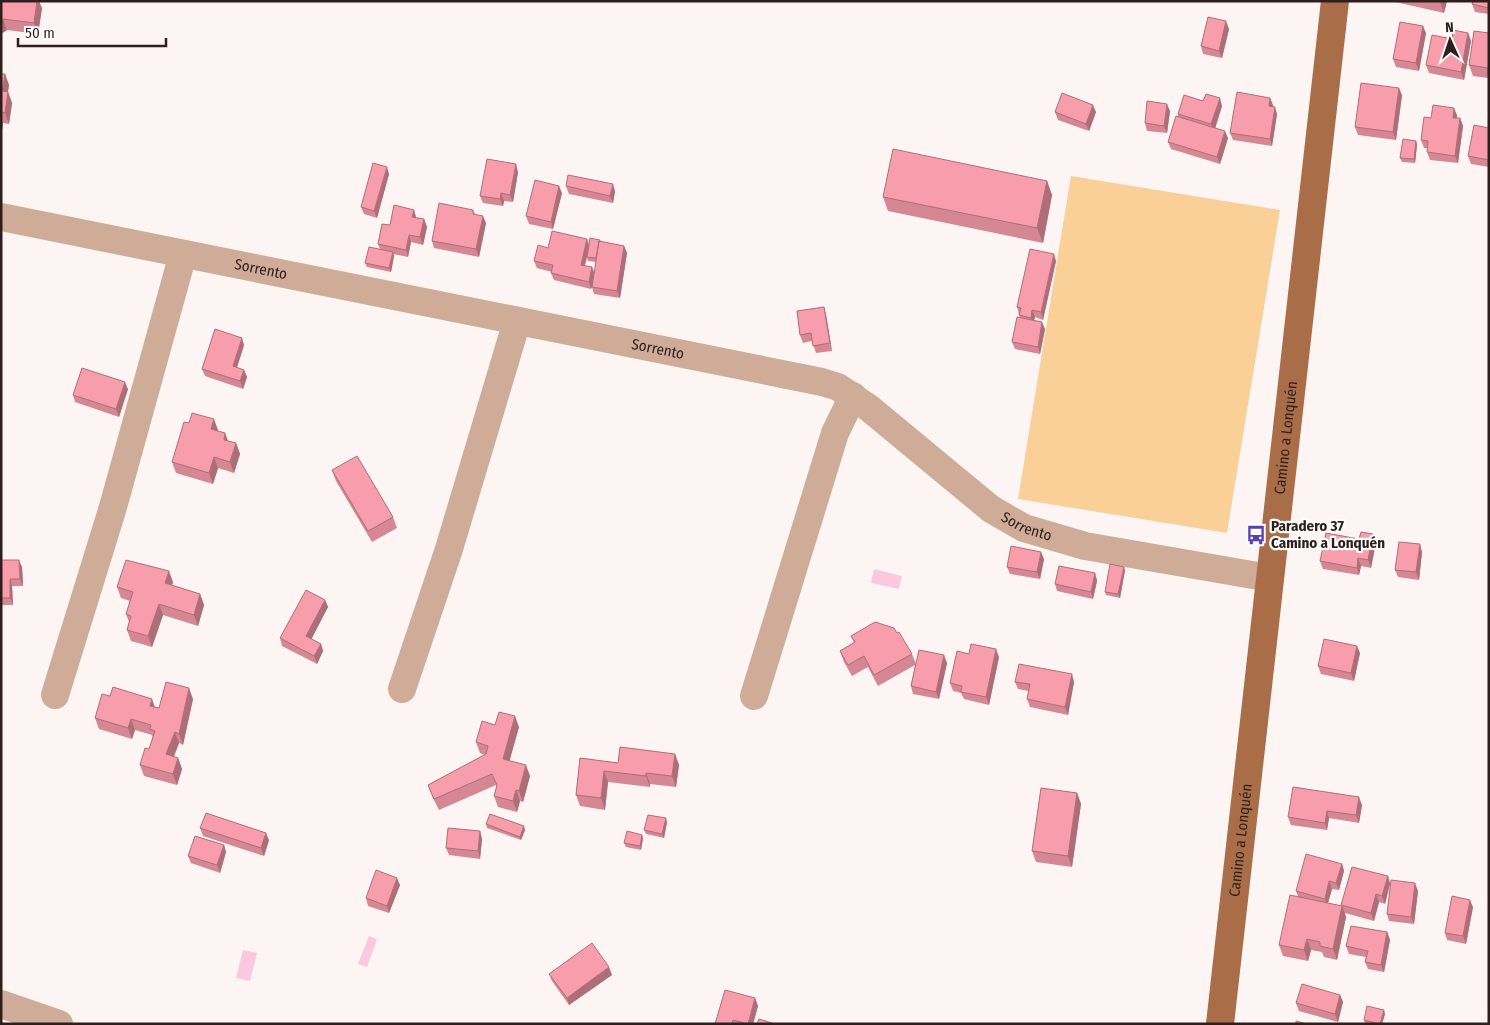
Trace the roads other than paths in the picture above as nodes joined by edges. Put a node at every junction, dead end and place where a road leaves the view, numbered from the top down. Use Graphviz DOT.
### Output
graph roads {
  1 [pos="1335,1"];
  2 [pos="1,217"];
  3 [pos="183,254"];
  4 [pos="517,321"];
  5 [pos="853,396"];
  6 [pos="1270,578"];
  7 [pos="402,689"];
  8 [pos="55,695"];
  9 [pos="754,696"];
  10 [pos="1,1004"];
  11 [pos="59,1024"];
  12 [pos="1220,1024"];
  1 -- 6 [label="main road, Camino a Lonquén"];
  2 -- 3 [label="street, Sorrento"];
  3 -- 4 [label="street, Sorrento"];
  3 -- 8 [label="street"];
  4 -- 5 [label="street, Sorrento"];
  4 -- 7 [label="street"];
  5 -- 6 [label="street, Sorrento"];
  5 -- 9 [label="street"];
  6 -- 12 [label="main road, Camino a Lonquén"];
  10 -- 11 [label="street"];
}
